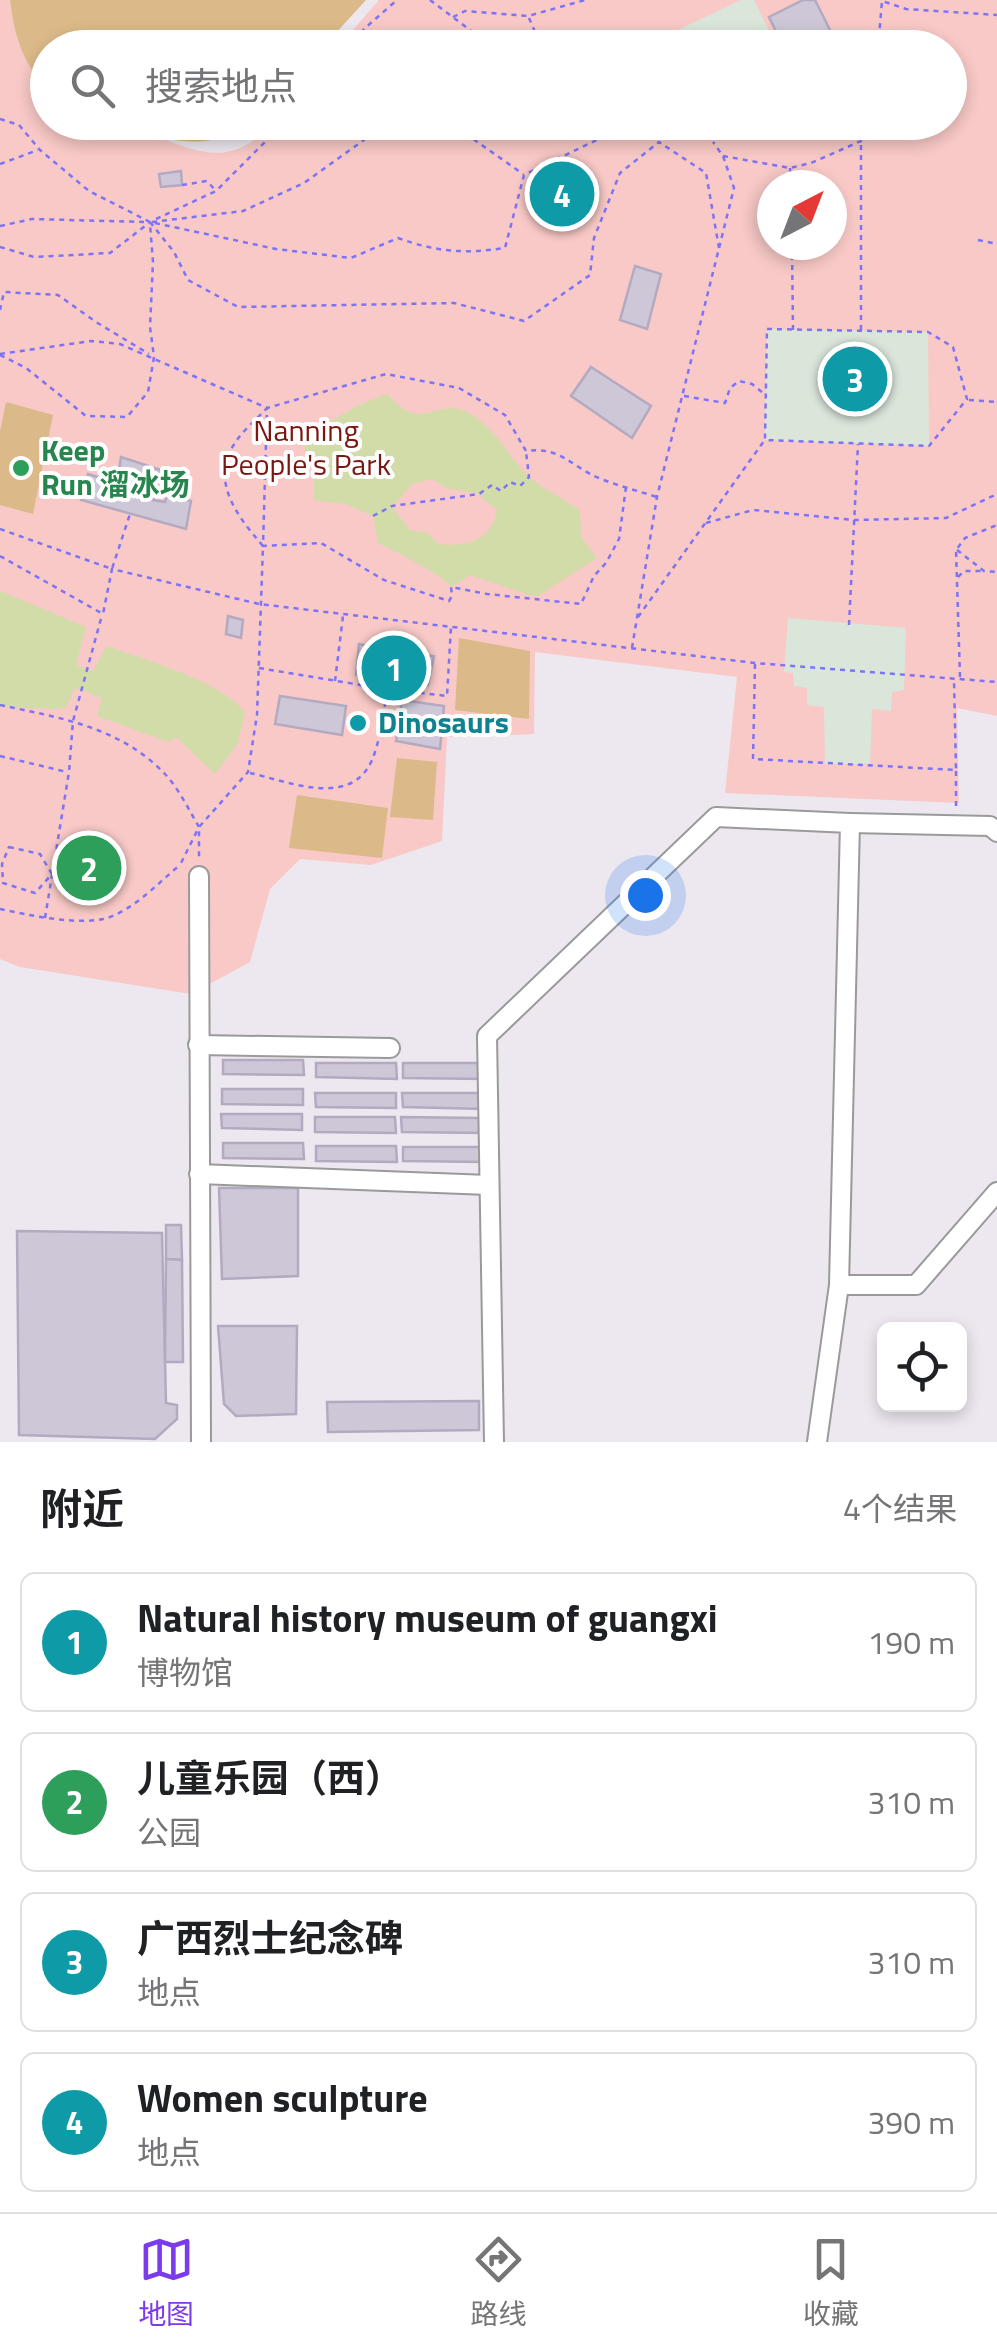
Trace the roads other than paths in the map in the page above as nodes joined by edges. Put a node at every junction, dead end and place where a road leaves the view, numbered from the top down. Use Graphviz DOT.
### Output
graph roads {
  1 [pos="850,822"];
  2 [pos="997,832"];
  3 [pos="199,876"];
  4 [pos="198,1045"];
  5 [pos="390,1048"];
  6 [pos="199,1174"];
  7 [pos="489,1184"];
  8 [pos="997,1192"];
  9 [pos="838,1285"];
  10 [pos="201,1442"];
  11 [pos="494,1442"];
  12 [pos="817,1442"];
  1 -- 2 [label="street"];
  1 -- 7 [label="street"];
  1 -- 9 [label="street"];
  3 -- 4 [label="street"];
  4 -- 5 [label="street"];
  4 -- 6 [label="street"];
  6 -- 7 [label="street"];
  6 -- 10 [label="street"];
  7 -- 11 [label="street"];
  8 -- 9 [label="street"];
  9 -- 12 [label="street"];
}
